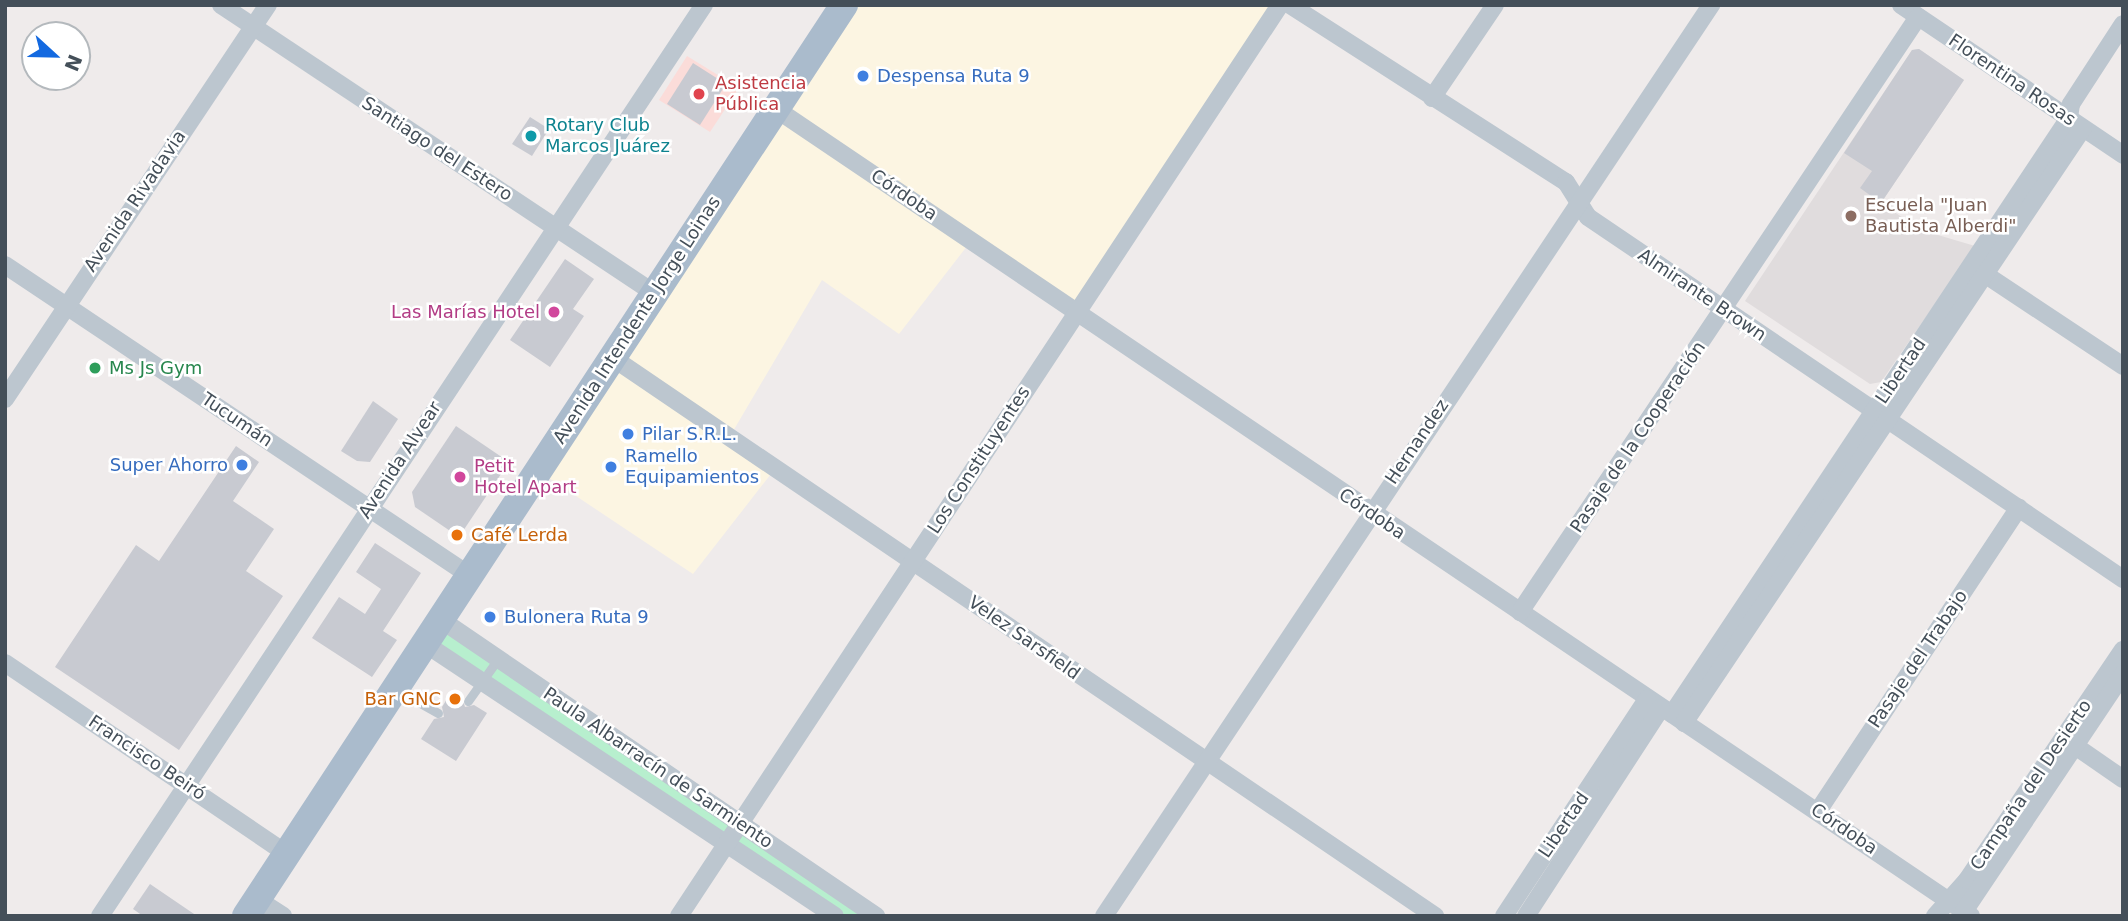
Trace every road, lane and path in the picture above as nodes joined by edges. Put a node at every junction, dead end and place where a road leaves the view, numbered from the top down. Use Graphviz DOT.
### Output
graph roads {
  1 [pos="220,5"];
  2 [pos="268,5"];
  3 [pos="704,5"];
  4 [pos="1280,5"];
  5 [pos="1290,5"];
  6 [pos="1495,5"];
  7 [pos="1711,5"];
  8 [pos="1901,5"];
  9 [pos="835,9"];
  10 [pos="1917,16"];
  11 [pos="2123,24"];
  12 [pos="253,27"];
  13 [pos="1432,98"];
  14 [pos="776,109"];
  15 [pos="2076,123"];
  16 [pos="2123,155"];
  17 [pos="1576,202"];
  18 [pos="554,226"];
  19 [pos="5,265"];
  20 [pos="1979,270"];
  21 [pos="654,293"];
  22 [pos="65,305"];
  23 [pos="1724,310"];
  24 [pos="1076,312"];
  25 [pos="613,358"];
  26 [pos="2123,366"];
  27 [pos="5,398"];
  28 [pos="1880,415"];
  29 [pos="2019,507"];
  30 [pos="369,508"];
  31 [pos="1370,513"];
  32 [pos="914,562"];
  33 [pos="469,575"];
  34 [pos="2123,579"];
  35 [pos="1520,612"];
  36 [pos="440,620"];
  37 [pos="424,643"];
  38 [pos="2123,650"];
  39 [pos="498,659"];
  40 [pos="5,663"];
  41 [pos="2123,674"];
  42 [pos="482,682"];
  43 [pos="395,689"];
  44 [pos="468,701"];
  45 [pos="1666,711"];
  46 [pos="438,713"];
  47 [pos="2068,741"];
  48 [pos="1204,762"];
  49 [pos="2123,779"];
  50 [pos="189,785"];
  51 [pos="1818,811"];
  52 [pos="739,824"];
  53 [pos="727,842"];
  54 [pos="287,854"];
  55 [pos="1949,899"];
  56 [pos="252,907"];
  57 [pos="1965,914"];
  58 [pos="100,916"];
  59 [pos="283,916"];
  60 [pos="679,916"];
  61 [pos="835,916"];
  62 [pos="876,916"];
  63 [pos="1104,916"];
  64 [pos="1435,916"];
  65 [pos="1504,916"];
  66 [pos="1526,916"];
  67 [pos="1934,916"];
  1 -- 12 [label="street, Santiago del Estero"];
  2 -- 12 [label="street, Avenida Rivadavia"];
  3 -- 18 [label="street, Avenida Alvear"];
  4 -- 24 [label="street, Los Constituyentes"];
  5 -- 13 [label="street, Almirante Brown"];
  6 -- 13 [label="street"];
  7 -- 17 [label="street, Hernandez"];
  8 -- 10 [label="street, Florentina Rosas"];
  9 -- 14 [label="main road, Avenida Intendente Jorge Loinas"];
  10 -- 15 [label="street, Florentina Rosas"];
  10 -- 23 [label="street, Pasaje de la Cooperación"];
  11 -- 15 [label="street, Libertad"];
  12 -- 18 [label="street, Santiago del Estero"];
  12 -- 22 [label="street, Avenida Rivadavia"];
  13 -- 17 [label="street, Almirante Brown"];
  14 -- 21 [label="main road, Avenida Intendente Jorge Loinas"];
  14 -- 24 [label="street, Córdoba"];
  15 -- 16 [label="street, Florentina Rosas"];
  15 -- 20 [label="street, Libertad"];
  17 -- 23 [label="street, Almirante Brown"];
  17 -- 31 [label="street, Hernandez"];
  18 -- 21 [label="street, Santiago del Estero"];
  18 -- 30 [label="street, Avenida Alvear"];
  19 -- 22 [label="street, Tucumán"];
  20 -- 26 [label="street"];
  20 -- 28 [label="street, Libertad"];
  21 -- 25 [label="main road, Avenida Intendente Jorge Loinas"];
  22 -- 27 [label="street, Avenida Rivadavia"];
  22 -- 30 [label="street, Tucumán"];
  23 -- 28 [label="street, Almirante Brown"];
  23 -- 35 [label="street, Pasaje de la Cooperación"];
  24 -- 31 [label="street, Córdoba"];
  24 -- 32 [label="street, Los Constituyentes"];
  25 -- 32 [label="street, Velez Sarsfield"];
  25 -- 33 [label="main road, Avenida Intendente Jorge Loinas"];
  28 -- 29 [label="street, Almirante Brown"];
  28 -- 45 [label="street, Libertad"];
  29 -- 34 [label="street, Almirante Brown"];
  29 -- 51 [label="street, Pasaje del Trabajo"];
  30 -- 33 [label="street, Tucumán"];
  30 -- 50 [label="street, Avenida Alvear"];
  31 -- 35 [label="street, Córdoba"];
  31 -- 48 [label="street, Hernandez"];
  32 -- 48 [label="street, Velez Sarsfield"];
  32 -- 52 [label="street, Los Constituyentes"];
  33 -- 36 [label="main road, Avenida Intendente Jorge Loinas"];
  35 -- 45 [label="street, Córdoba"];
  36 -- 37 [label="main road, Avenida Intendente Jorge Loinas"];
  36 -- 39 [label="street, Paula Albarracín de Sarmiento"];
  37 -- 42 [label="street, Paula Albarracín de Sarmiento"];
  37 -- 43 [label="main road, Avenida Intendente Jorge Loinas"];
  38 -- 47 [label="street, Campaña del Desierto"];
  39 -- 42 [label="lane"];
  39 -- 52 [label="street, Paula Albarracín de Sarmiento"];
  40 -- 50 [label="street, Francisco Beiró"];
  41 -- 47 [label="street, Campaña del Desierto"];
  42 -- 44 [label="lane"];
  42 -- 53 [label="street, Paula Albarracín de Sarmiento"];
  43 -- 46 [label="lane"];
  43 -- 54 [label="main road, Avenida Intendente Jorge Loinas"];
  45 -- 51 [label="street, Córdoba"];
  45 -- 65 [label="street, Libertad"];
  45 -- 66 [label="street, Libertad"];
  47 -- 49 [label="street"];
  47 -- 55 [label="street, Campaña del Desierto"];
  47 -- 57 [label="street, Campaña del Desierto"];
  48 -- 63 [label="street, Hernandez"];
  48 -- 64 [label="street, Velez Sarsfield"];
  50 -- 54 [label="street, Francisco Beiró"];
  50 -- 58 [label="street, Avenida Alvear"];
  51 -- 55 [label="street, Córdoba"];
  52 -- 53 [label="street, Los Constituyentes"];
  52 -- 62 [label="street, Paula Albarracín de Sarmiento"];
  53 -- 60 [label="street, Los Constituyentes"];
  53 -- 61 [label="street, Paula Albarracín de Sarmiento"];
  54 -- 56 [label="main road, Avenida Intendente Jorge Loinas"];
  55 -- 57 [label="street, Córdoba"];
  55 -- 67 [label="street, Campaña del Desierto"];
  56 -- 59 [label="street"];
}
